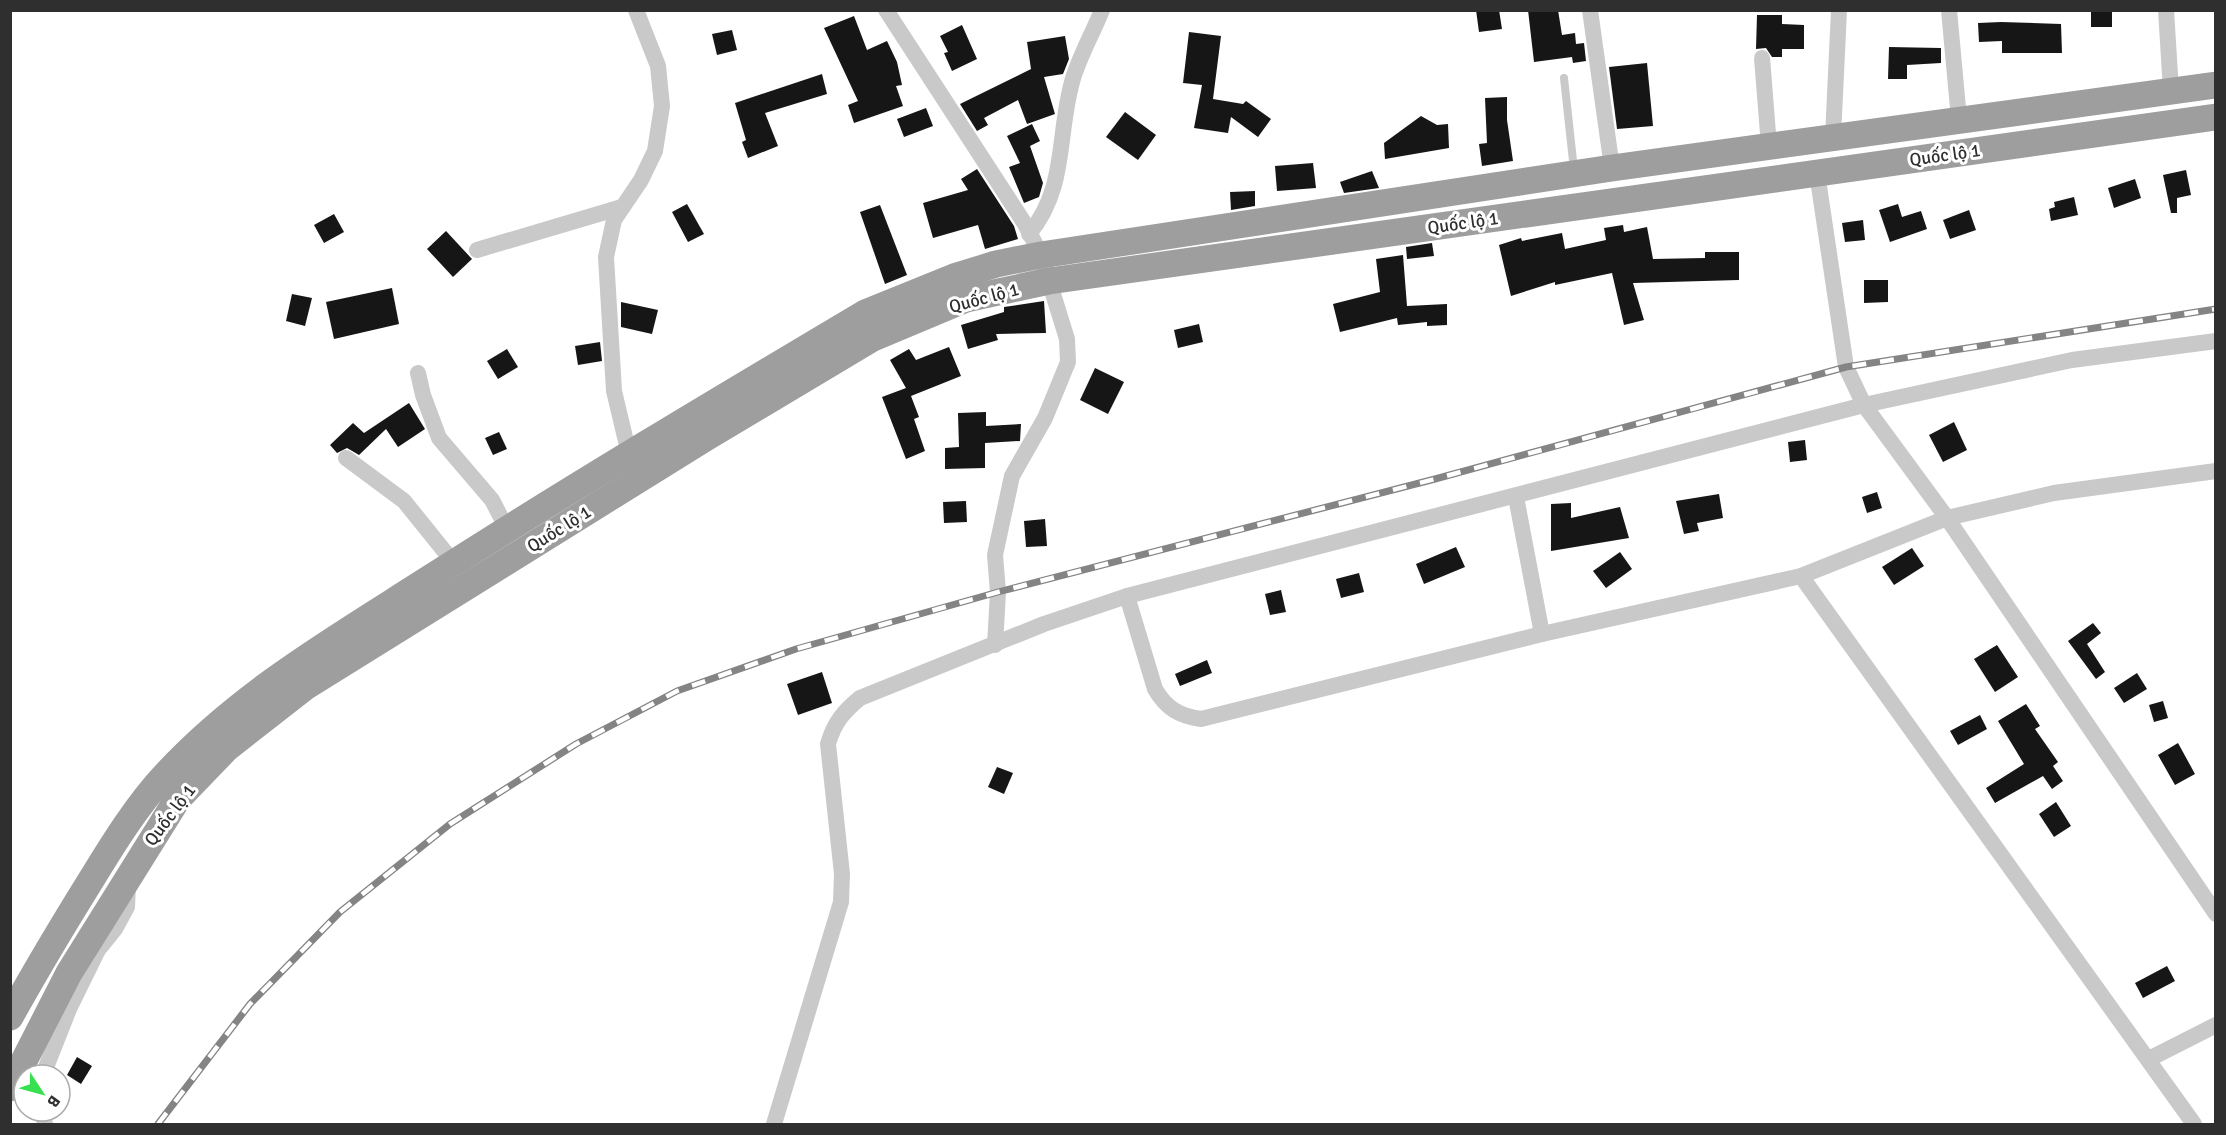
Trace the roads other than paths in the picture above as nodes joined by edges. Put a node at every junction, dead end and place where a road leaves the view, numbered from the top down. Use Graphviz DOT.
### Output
graph roads {
  1 [pos="636,10"];
  2 [pos="886,10"];
  3 [pos="1102,10"];
  4 [pos="1590,10"];
  5 [pos="1839,10"];
  6 [pos="1948,10"];
  7 [pos="2166,10"];
  8 [pos="1762,58"];
  9 [pos="1564,78"];
  10 [pos="2216,85"];
  11 [pos="2171,91"];
  12 [pos="2216,117"];
  13 [pos="1959,119"];
  14 [pos="1833,137"];
  15 [pos="1769,147"];
  16 [pos="1612,168"];
  17 [pos="1817,173"];
  18 [pos="1574,174"];
  19 [pos="622,207"];
  20 [pos="1035,244"];
  21 [pos="477,250"];
  22 [pos="1049,281"];
  23 [pos="2216,341"];
  24 [pos="418,373"];
  25 [pos="1864,405"];
  26 [pos="629,454"];
  27 [pos="346,458"];
  28 [pos="2216,471"];
  29 [pos="1516,497"];
  30 [pos="1947,518"];
  31 [pos="507,529"];
  32 [pos="454,562"];
  33 [pos="1801,576"];
  34 [pos="1127,596"];
  35 [pos="1542,634"];
  36 [pos="995,645"];
  37 [pos="127,877"];
  38 [pos="2216,914"];
  39 [pos="10,1017"];
  40 [pos="2216,1025"];
  41 [pos="2149,1059"];
  42 [pos="23,1063"];
  43 [pos="48,1063"];
  44 [pos="774,1125"];
  45 [pos="2194,1125"];
  1 -- 19 [label="street"];
  2 -- 20 [label="street"];
  3 -- 20 [label="street"];
  4 -- 16 [label="street"];
  5 -- 14 [label="street"];
  6 -- 13 [label="street"];
  7 -- 11 [label="street"];
  8 -- 15 [label="street"];
  9 -- 18 [label="lane"];
  10 -- 11 [label="highway, Quốc lộ 1"];
  11 -- 13 [label="highway, Quốc lộ 1"];
  12 -- 17 [label="highway, Quốc lộ 1"];
  13 -- 14 [label="highway, Quốc lộ 1"];
  14 -- 15 [label="highway, Quốc lộ 1"];
  15 -- 16 [label="highway, Quốc lộ 1"];
  16 -- 18 [label="highway, Quốc lộ 1"];
  17 -- 22 [label="highway, Quốc lộ 1"];
  17 -- 25 [label="street"];
  18 -- 20 [label="highway, Quốc lộ 1"];
  19 -- 21 [label="street"];
  19 -- 26 [label="street"];
  20 -- 22 [label="street"];
  20 -- 26 [label="highway, Quốc lộ 1"];
  22 -- 36 [label="street"];
  22 -- 37 [label="highway, Quốc lộ 1"];
  23 -- 25 [label="street"];
  24 -- 31 [label="street"];
  25 -- 29 [label="street"];
  25 -- 30 [label="street"];
  26 -- 31 [label="highway, Quốc lộ 1"];
  27 -- 32 [label="street"];
  28 -- 30 [label="street"];
  29 -- 34 [label="street"];
  29 -- 35 [label="street"];
  30 -- 33 [label="street"];
  30 -- 38 [label="street"];
  31 -- 32 [label="highway, Quốc lộ 1"];
  32 -- 39 [label="highway, Quốc lộ 1"];
  33 -- 35 [label="street"];
  33 -- 41 [label="street"];
  34 -- 35 [label="street"];
  34 -- 36 [label="street"];
  36 -- 44 [label="street"];
  37 -- 42 [label="highway, Quốc lộ 1"];
  37 -- 43 [label="street"];
  40 -- 41 [label="street"];
  41 -- 45 [label="street"];
}
